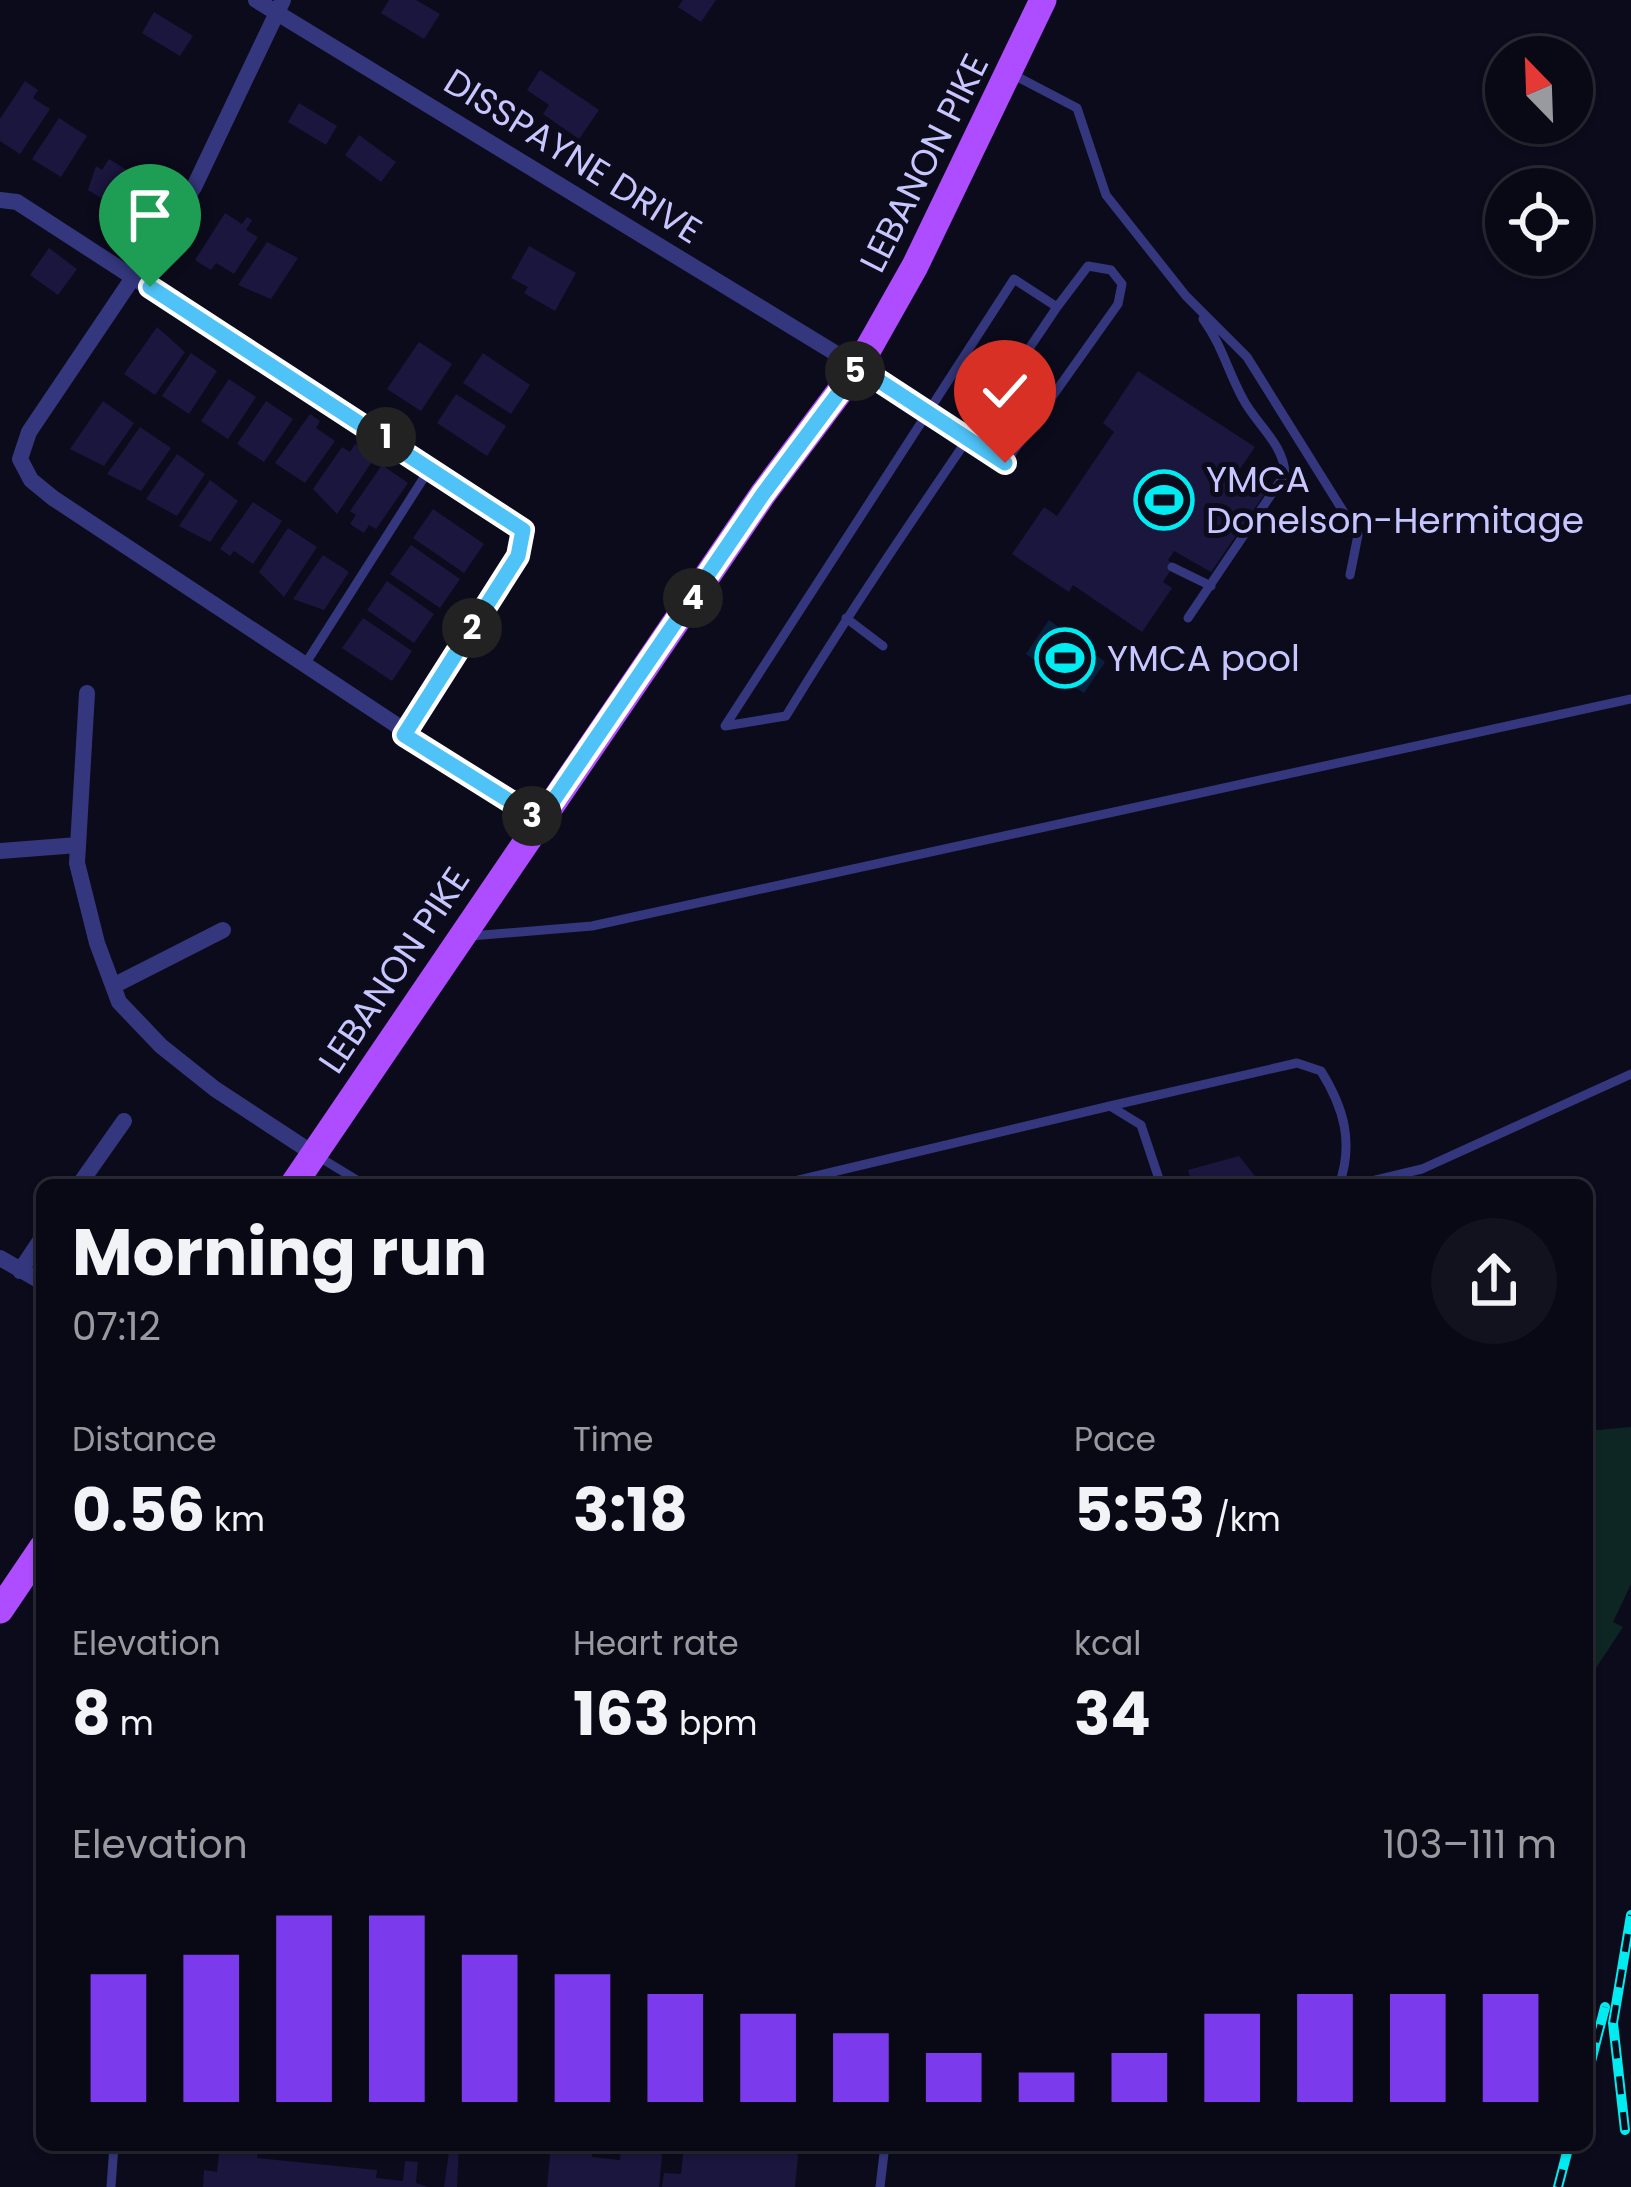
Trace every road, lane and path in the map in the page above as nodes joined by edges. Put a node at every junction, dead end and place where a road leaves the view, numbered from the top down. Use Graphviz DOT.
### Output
graph roads {
  1 [pos="256,0"];
  2 [pos="1043,0"];
  3 [pos="280,6"];
  4 [pos="1009,73"];
  5 [pos="0,200"];
  6 [pos="134,277"];
  7 [pos="1186,296"];
  8 [pos="1057,307"];
  9 [pos="858,367"];
  10 [pos="929,411"];
  11 [pos="969,438"];
  12 [pos="431,466"];
  13 [pos="1172,567"];
  14 [pos="1350,575"];
  15 [pos="1211,586"];
  16 [pos="846,618"];
  17 [pos="1188,618"];
  18 [pos="884,646"];
  19 [pos="304,666"];
  20 [pos="87,693"];
  21 [pos="1631,699"];
  22 [pos="404,735"];
  23 [pos="540,820"];
  24 [pos="78,845"];
  25 [pos="0,851"];
  26 [pos="223,930"];
  27 [pos="459,938"];
  28 [pos="113,986"];
  29 [pos="1631,1074"];
  30 [pos="1109,1106"];
  31 [pos="124,1121"];
  32 [pos="314,1154"];
  33 [pos="83,1179"];
  34 [pos="296,1179"];
  35 [pos="355,1179"];
  36 [pos="803,1179"];
  37 [pos="1159,1179"];
  38 [pos="1341,1179"];
  39 [pos="1380,1179"];
  40 [pos="36,1247"];
  41 [pos="0,1258"];
  42 [pos="20,1270"];
  43 [pos="36,1279"];
  44 [pos="36,1555"];
  45 [pos="1,1605"];
  46 [pos="114,2151"];
  47 [pos="884,2151"];
  48 [pos="111,2187"];
  49 [pos="880,2187"];
  1 -- 3 [label="street, DISSPAYNE DRIVE"];
  2 -- 4 [label="main road, LEBANON PIKE"];
  3 -- 6 [label="street"];
  3 -- 9 [label="street, DISSPAYNE DRIVE"];
  4 -- 7 [label="lane"];
  4 -- 9 [label="main road, LEBANON PIKE"];
  5 -- 6 [label="street"];
  6 -- 12 [label="street"];
  6 -- 19 [label="street"];
  7 -- 14 [label="lane"];
  7 -- 15 [label="lane"];
  8 -- 10 [label="lane"];
  8 -- 11 [label="lane"];
  8 -- 11 [label="lane"];
  9 -- 10 [label="lane"];
  9 -- 23 [label="main road, LEBANON PIKE"];
  10 -- 11 [label="lane"];
  10 -- 16 [label="lane"];
  11 -- 16 [label="lane"];
  12 -- 19 [label="lane"];
  12 -- 22 [label="street"];
  13 -- 15 [label="lane"];
  15 -- 17 [label="lane"];
  16 -- 18 [label="lane"];
  19 -- 22 [label="street"];
  20 -- 24 [label="street"];
  21 -- 27 [label="lane"];
  22 -- 23 [label="street"];
  23 -- 27 [label="main road, LEBANON PIKE"];
  24 -- 25 [label="street"];
  24 -- 28 [label="street"];
  26 -- 28 [label="street"];
  27 -- 32 [label="main road, LEBANON PIKE"];
  28 -- 32 [label="street"];
  29 -- 39 [label="lane"];
  30 -- 36 [label="lane"];
  30 -- 37 [label="lane"];
  30 -- 38 [label="lane"];
  31 -- 33 [label="street"];
  32 -- 34 [label="main road, LEBANON PIKE"];
  32 -- 35 [label="lane"];
  40 -- 42 [label="street"];
  41 -- 42 [label="street"];
  42 -- 43 [label="street"];
  44 -- 45 [label="main road"];
  46 -- 48 [label="lane"];
  47 -- 49 [label="lane"];
}
